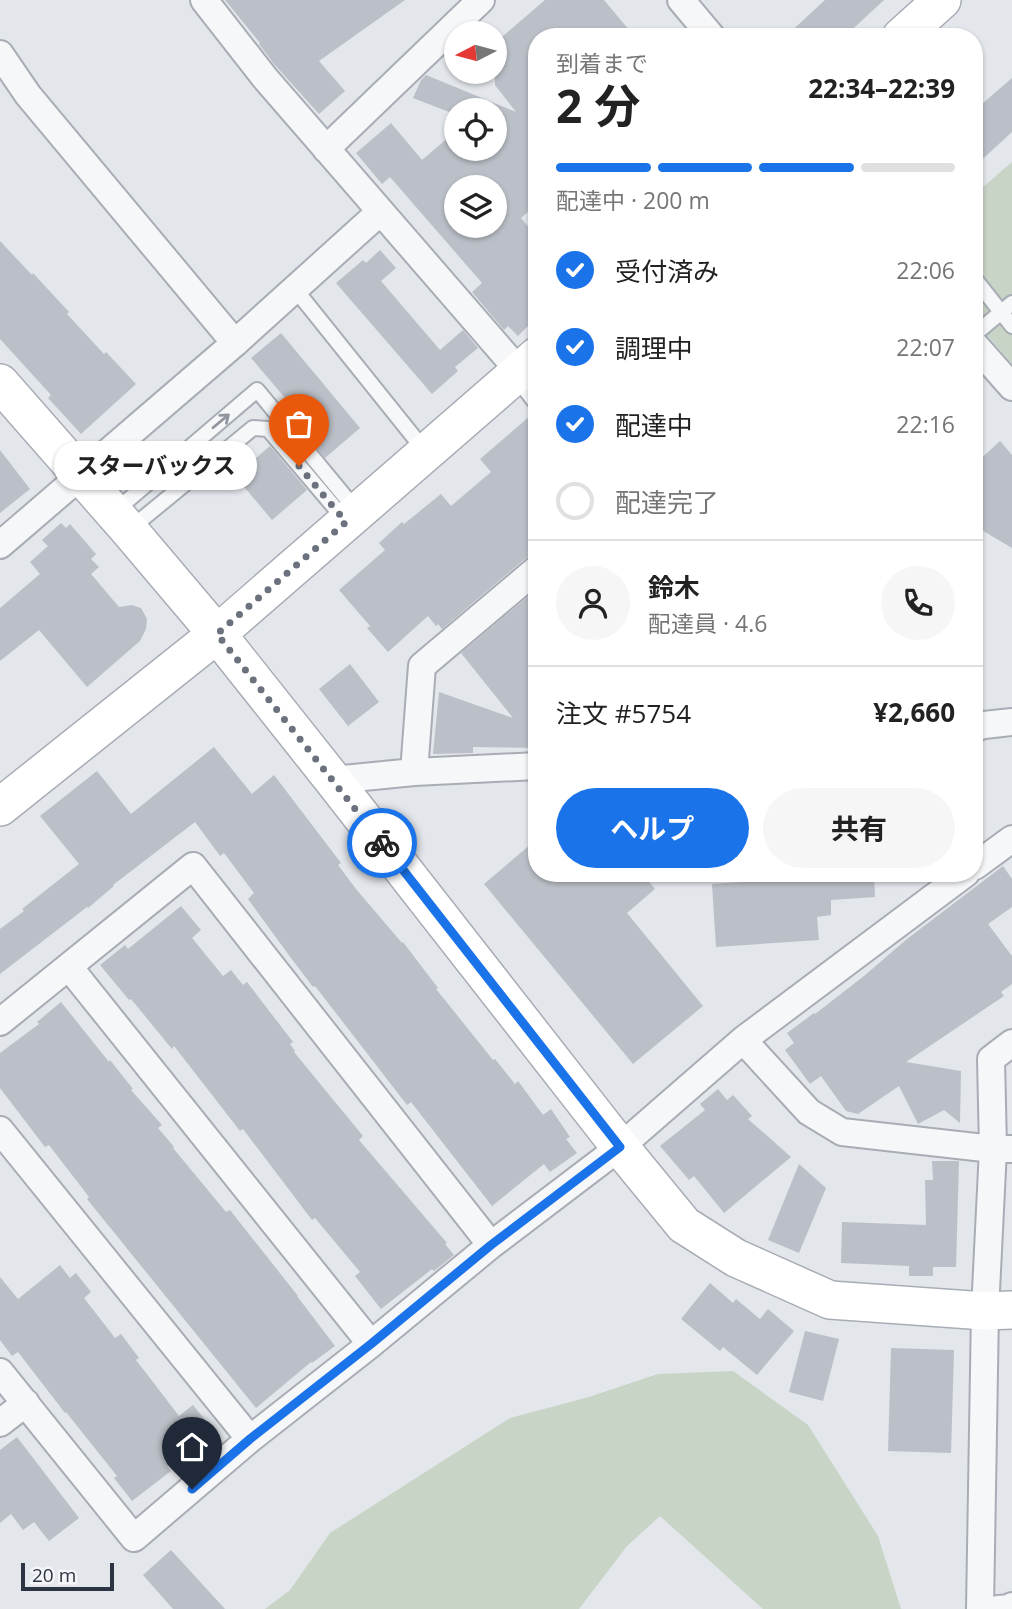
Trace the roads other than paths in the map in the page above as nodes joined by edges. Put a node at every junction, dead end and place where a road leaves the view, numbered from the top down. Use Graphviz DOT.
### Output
graph roads {
  1 [pos="204,0"];
  2 [pos="481,0"];
  3 [pos="681,0"];
  4 [pos="942,0"];
  5 [pos="704,28"];
  6 [pos="911,28"];
  7 [pos="0,54"];
  8 [pos="326,149"];
  9 [pos="380,212"];
  10 [pos="983,286"];
  11 [pos="295,289"];
  12 [pos="1007,308"];
  13 [pos="1012,326"];
  14 [pos="983,328"];
  15 [pos="235,343"];
  16 [pos="983,354"];
  17 [pos="528,371"];
  18 [pos="528,376"];
  19 [pos="0,383"];
  20 [pos="1012,387"];
  21 [pos="426,452"];
  22 [pos="82,475"];
  23 [pos="352,517"];
  24 [pos="121,521"];
  25 [pos="0,545"];
  26 [pos="528,577"];
  27 [pos="217,634"];
  28 [pos="1012,722"];
  29 [pos="983,725"];
  30 [pos="528,766"];
  31 [pos="414,772"];
  32 [pos="334,780"];
  33 [pos="0,807"];
  34 [pos="1012,839"];
  35 [pos="983,860"];
  36 [pos="954,882"];
  37 [pos="69,967"];
  38 [pos="0,1023"];
  39 [pos="743,1040"];
  40 [pos="1012,1043"];
  41 [pos="0,1130"];
  42 [pos="620,1147"];
  43 [pos="1002,1149"];
  44 [pos="491,1245"];
  45 [pos="998,1310"];
  46 [pos="371,1344"];
  47 [pos="0,1372"];
  48 [pos="26,1403"];
  49 [pos="0,1423"];
  50 [pos="250,1439"];
  51 [pos="1012,1606"];
  52 [pos="980,1609"];
  53 [pos="998,1609"];
  1 -- 8 [label="street"];
  2 -- 8 [label="street"];
  3 -- 5 [label="street"];
  4 -- 6 [label="street"];
  7 -- 15 [label="street"];
  8 -- 9 [label="street"];
  9 -- 11 [label="street"];
  9 -- 17 [label="street"];
  10 -- 12 [label="lane"];
  11 -- 15 [label="street"];
  11 -- 21 [label="lane"];
  12 -- 13 [label="lane"];
  12 -- 14 [label="lane"];
  15 -- 22 [label="street"];
  16 -- 20 [label="street"];
  18 -- 21 [label="street"];
  19 -- 22 [label="street"];
  21 -- 23 [label="street"];
  22 -- 24 [label="street"];
  22 -- 25 [label="street"];
  23 -- 24 [label="lane"];
  24 -- 23 [label="lane, one-way"];
  23 -- 27 [label="street"];
  24 -- 27 [label="street"];
  26 -- 31 [label="street"];
  27 -- 32 [label="street"];
  27 -- 33 [label="street"];
  28 -- 29 [label="street"];
  30 -- 31 [label="street"];
  31 -- 32 [label="street"];
  32 -- 42 [label="street"];
  34 -- 35 [label="street"];
  36 -- 39 [label="street"];
  37 -- 38 [label="street"];
  37 -- 44 [label="street"];
  37 -- 46 [label="street"];
  39 -- 42 [label="street"];
  39 -- 43 [label="street"];
  40 -- 43 [label="street"];
  41 -- 50 [label="street"];
  42 -- 44 [label="street"];
  42 -- 45 [label="street"];
  43 -- 45 [label="street"];
  44 -- 46 [label="street"];
  45 -- 52 [label="street"];
  46 -- 50 [label="street"];
  47 -- 48 [label="street"];
  48 -- 49 [label="street"];
  48 -- 50 [label="street"];
  51 -- 53 [label="street"];
}
